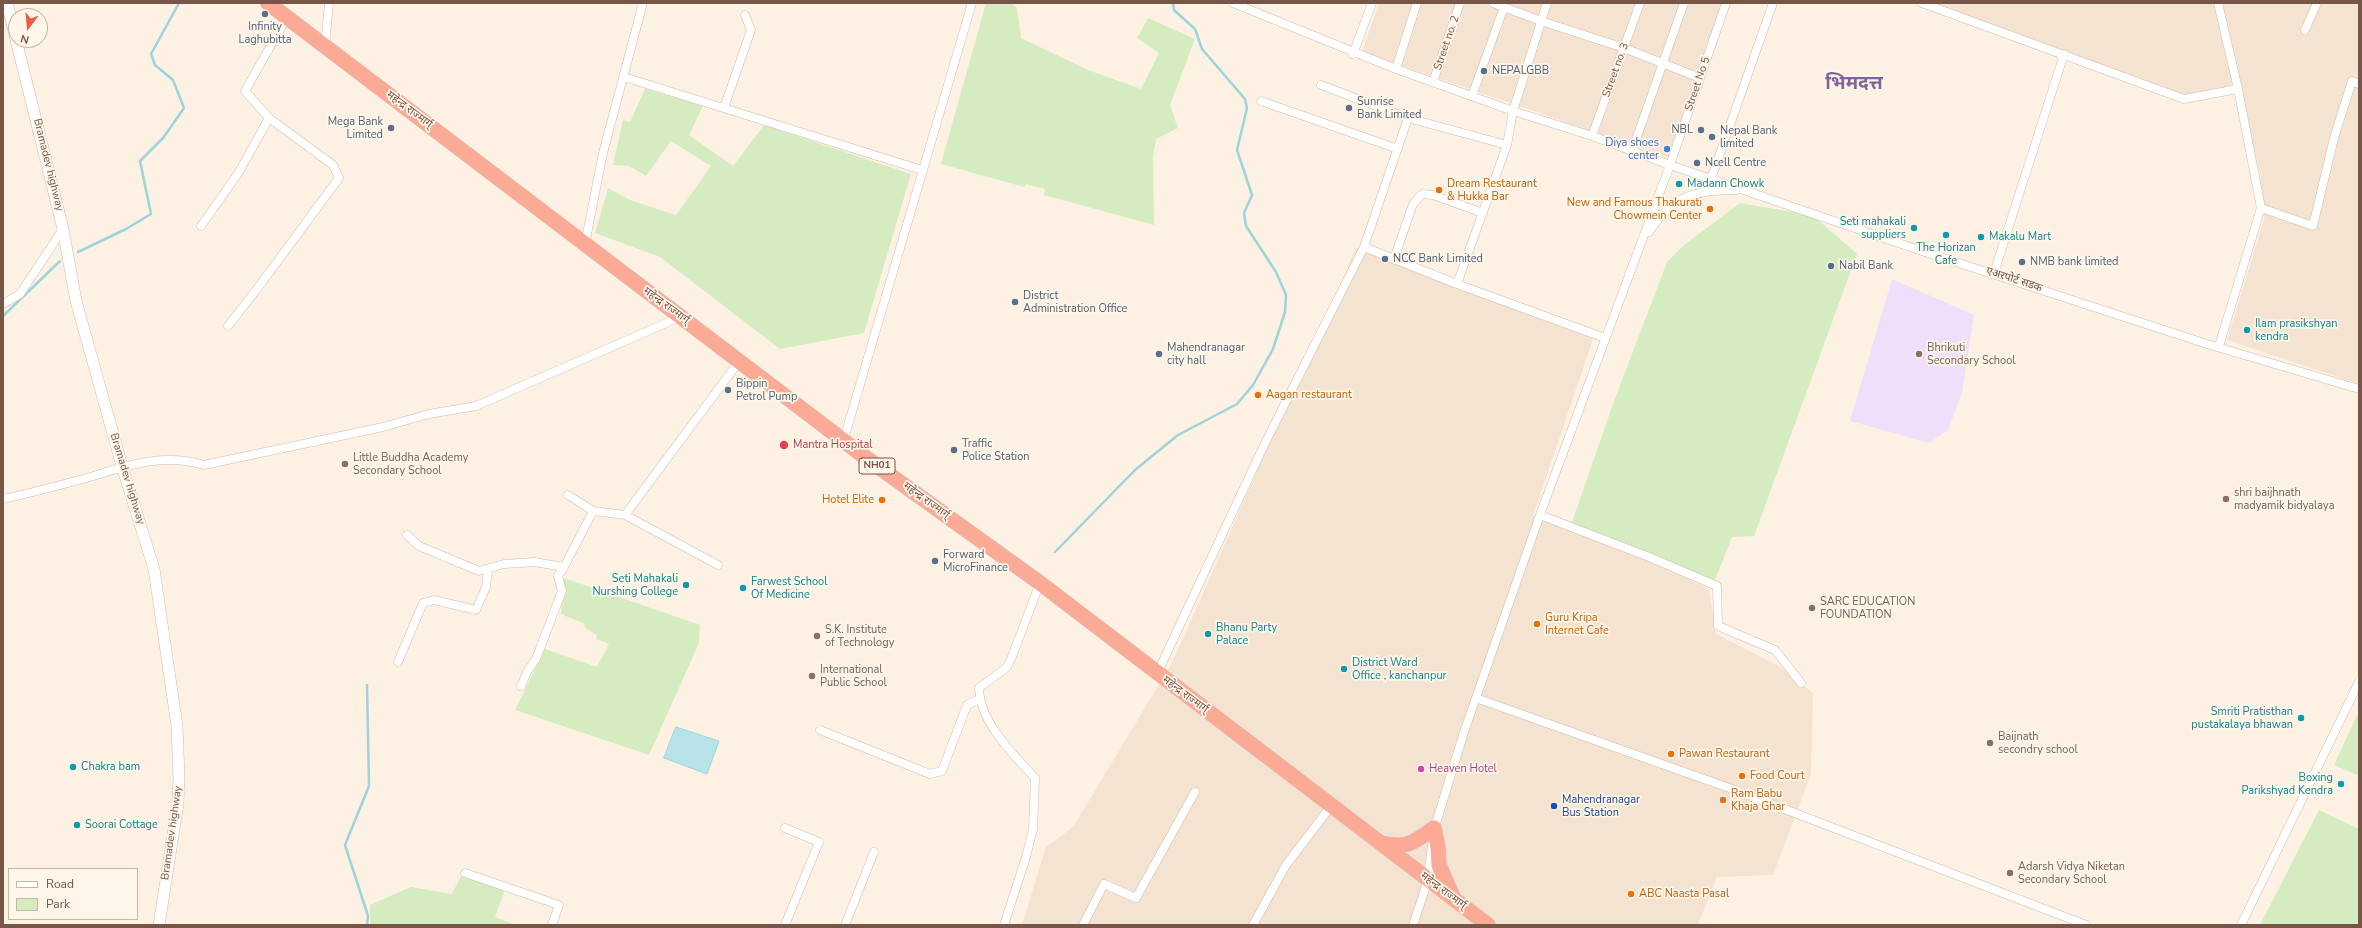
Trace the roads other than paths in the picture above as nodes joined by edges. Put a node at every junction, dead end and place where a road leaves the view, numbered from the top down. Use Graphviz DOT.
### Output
graph roads {
  1 [pos="268,3"];
  2 [pos="329,3"];
  3 [pos="643,3"];
  4 [pos="972,3"];
  5 [pos="1233,3"];
  6 [pos="1372,3"];
  7 [pos="1417,3"];
  8 [pos="1460,3"];
  9 [pos="1493,3"];
  10 [pos="1547,3"];
  11 [pos="1640,3"];
  12 [pos="1684,3"];
  13 [pos="1726,3"];
  14 [pos="1773,3"];
  15 [pos="1922,3"];
  16 [pos="2317,3"];
  17 [pos="2216,4"];
  18 [pos="1504,7"];
  19 [pos="745,15"];
  20 [pos="287,17"];
  21 [pos="1541,21"];
  22 [pos="2305,30"];
  23 [pos="325,46"];
  24 [pos="18,48"];
  25 [pos="1624,48"];
  26 [pos="1353,54"];
  27 [pos="2064,54"];
  28 [pos="1664,63"];
  29 [pos="1396,69"];
  30 [pos="624,77"];
  31 [pos="1700,78"];
  32 [pos="1433,82"];
  33 [pos="2359,84"];
  34 [pos="1321,85"];
  35 [pos="2238,89"];
  36 [pos="1472,96"];
  37 [pos="1261,101"];
  38 [pos="724,108"];
  39 [pos="1513,111"];
  40 [pos="269,118"];
  41 [pos="1408,118"];
  42 [pos="1592,136"];
  43 [pos="1507,146"];
  44 [pos="1398,149"];
  45 [pos="1632,151"];
  46 [pos="1670,165"];
  47 [pos="922,170"];
  48 [pos="1711,179"];
  49 [pos="1744,190"];
  50 [pos="2261,208"];
  51 [pos="1482,213"];
  52 [pos="201,226"];
  53 [pos="63,229"];
  54 [pos="585,244"];
  55 [pos="1640,246"];
  56 [pos="1364,247"];
  57 [pos="1394,259"];
  58 [pos="1994,273"];
  59 [pos="1457,284"];
  60 [pos="3,304"];
  61 [pos="680,316"];
  62 [pos="228,326"];
  63 [pos="1605,338"];
  64 [pos="2219,346"];
  65 [pos="740,360"];
  66 [pos="2359,389"];
  67 [pos="844,439"];
  68 [pos="122,466"];
  69 [pos="568,495"];
  70 [pos="3,499"];
  71 [pos="593,511"];
  72 [pos="625,515"];
  73 [pos="1540,515"];
  74 [pos="407,535"];
  75 [pos="718,565"];
  76 [pos="564,567"];
  77 [pos="488,570"];
  78 [pos="1040,583"];
  79 [pos="398,662"];
  80 [pos="1157,674"];
  81 [pos="2359,682"];
  82 [pos="1801,683"];
  83 [pos="521,686"];
  84 [pos="1476,698"];
  85 [pos="980,699"];
  86 [pos="820,730"];
  87 [pos="1194,792"];
  88 [pos="1331,806"];
  89 [pos="785,828"];
  90 [pos="1434,828"];
  91 [pos="1378,843"];
  92 [pos="874,852"];
  93 [pos="465,873"];
  94 [pos="1428,880"];
  95 [pos="1455,901"];
  96 [pos="159,925"];
  97 [pos="552,925"];
  98 [pos="785,925"];
  99 [pos="845,925"];
  100 [pos="1004,925"];
  101 [pos="1083,925"];
  102 [pos="1253,925"];
  103 [pos="1413,925"];
  104 [pos="1488,925"];
  105 [pos="2086,925"];
  106 [pos="2241,925"];
  1 -- 20 [label="highway, महेन्द्र राज्मार्ग् / NH01"];
  2 -- 23 [label="street"];
  3 -- 30 [label="street"];
  4 -- 47 [label="street"];
  5 -- 26 [label="street, एअरपोर्ट सडक"];
  6 -- 26 [label="street"];
  7 -- 29 [label="street"];
  8 -- 32 [label="street, Street no. 2"];
  9 -- 18 [label="street"];
  10 -- 21 [label="street"];
  11 -- 25 [label="street, Street no. 3"];
  12 -- 28 [label="street"];
  13 -- 31 [label="street, Street No 5"];
  14 -- 48 [label="street"];
  15 -- 27 [label="street"];
  16 -- 22 [label="street"];
  17 -- 35 [label="street"];
  18 -- 21 [label="street"];
  18 -- 36 [label="street"];
  19 -- 38 [label="street"];
  20 -- 23 [label="highway, महेन्द्र राज्मार्ग् / NH01"];
  20 -- 40 [label="street"];
  21 -- 25 [label="street"];
  21 -- 39 [label="street"];
  23 -- 54 [label="highway, महेन्द्र राज्मार्ग् / NH01"];
  24 -- 53 [label="street, Bramadev highway"];
  25 -- 28 [label="street"];
  25 -- 42 [label="street, Street no. 3"];
  26 -- 29 [label="street, एअरपोर्ट सडक"];
  27 -- 35 [label="street"];
  27 -- 58 [label="street"];
  28 -- 31 [label="street"];
  28 -- 45 [label="street"];
  29 -- 32 [label="street, एअरपोर्ट सडक"];
  30 -- 38 [label="street"];
  30 -- 54 [label="street"];
  31 -- 46 [label="street, Street No 5"];
  32 -- 36 [label="street, एअरपोर्ट सडक"];
  33 -- 50 [label="street"];
  34 -- 41 [label="street"];
  35 -- 50 [label="street"];
  36 -- 39 [label="street, एअरपोर्ट सडक"];
  37 -- 44 [label="street"];
  38 -- 47 [label="street"];
  39 -- 42 [label="street, एअरपोर्ट सडक"];
  39 -- 43 [label="street"];
  40 -- 52 [label="street"];
  40 -- 62 [label="street"];
  41 -- 43 [label="street"];
  41 -- 44 [label="street"];
  42 -- 45 [label="street, एअरपोर्ट सडक"];
  43 -- 51 [label="street"];
  44 -- 56 [label="street"];
  45 -- 46 [label="street, एअरपोर्ट सडक"];
  46 -- 48 [label="street, एअरपोर्ट सडक"];
  46 -- 55 [label="street, Street No 5"];
  47 -- 67 [label="street"];
  48 -- 49 [label="street, एअरपोर्ट सडक"];
  49 -- 55 [label="street"];
  49 -- 58 [label="street, एअरपोर्ट सडक"];
  50 -- 64 [label="street"];
  51 -- 57 [label="street"];
  51 -- 59 [label="street"];
  53 -- 60 [label="street"];
  53 -- 68 [label="street, Bramadev highway"];
  54 -- 61 [label="highway, महेन्द्र राज्मार्ग् / NH01"];
  55 -- 63 [label="street"];
  56 -- 57 [label="street"];
  56 -- 80 [label="street"];
  57 -- 59 [label="street"];
  58 -- 64 [label="street, एअरपोर्ट सडक"];
  59 -- 63 [label="street"];
  61 -- 65 [label="highway, महेन्द्र राज्मार्ग् / NH01"];
  61 -- 68 [label="street"];
  63 -- 73 [label="street"];
  64 -- 66 [label="street, एअरपोर्ट सडक"];
  65 -- 67 [label="highway, महेन्द्र राज्मार्ग् / NH01"];
  65 -- 72 [label="street"];
  67 -- 78 [label="highway, महेन्द्र राज्मार्ग् / NH01"];
  68 -- 70 [label="street"];
  68 -- 96 [label="street, Bramadev highway"];
  69 -- 71 [label="street"];
  71 -- 72 [label="street"];
  71 -- 76 [label="street"];
  72 -- 75 [label="street"];
  73 -- 82 [label="street"];
  73 -- 84 [label="street"];
  74 -- 77 [label="street"];
  76 -- 77 [label="street"];
  76 -- 83 [label="street"];
  77 -- 79 [label="street"];
  78 -- 80 [label="highway, महेन्द्र राज्मार्ग् / NH01"];
  78 -- 85 [label="street"];
  80 -- 88 [label="highway, महेन्द्र राज्मार्ग् / NH01"];
  81 -- 106 [label="street"];
  84 -- 90 [label="street"];
  84 -- 105 [label="street"];
  85 -- 86 [label="street"];
  85 -- 100 [label="street"];
  87 -- 101 [label="street"];
  88 -- 91 [label="highway, महेन्द्र राज्मार्ग् / NH01"];
  88 -- 102 [label="street"];
  89 -- 98 [label="street"];
  90 -- 91 [label="highway"];
  90 -- 94 [label="street"];
  90 -- 95 [label="highway"];
  91 -- 94 [label="highway, महेन्द्र राज्मार्ग् / NH01"];
  92 -- 99 [label="street"];
  93 -- 97 [label="street"];
  94 -- 95 [label="highway, महेन्द्र राज्मार्ग् / NH01"];
  94 -- 103 [label="street"];
  95 -- 104 [label="highway, महेन्द्र राज्मार्ग् / NH01"];
}
